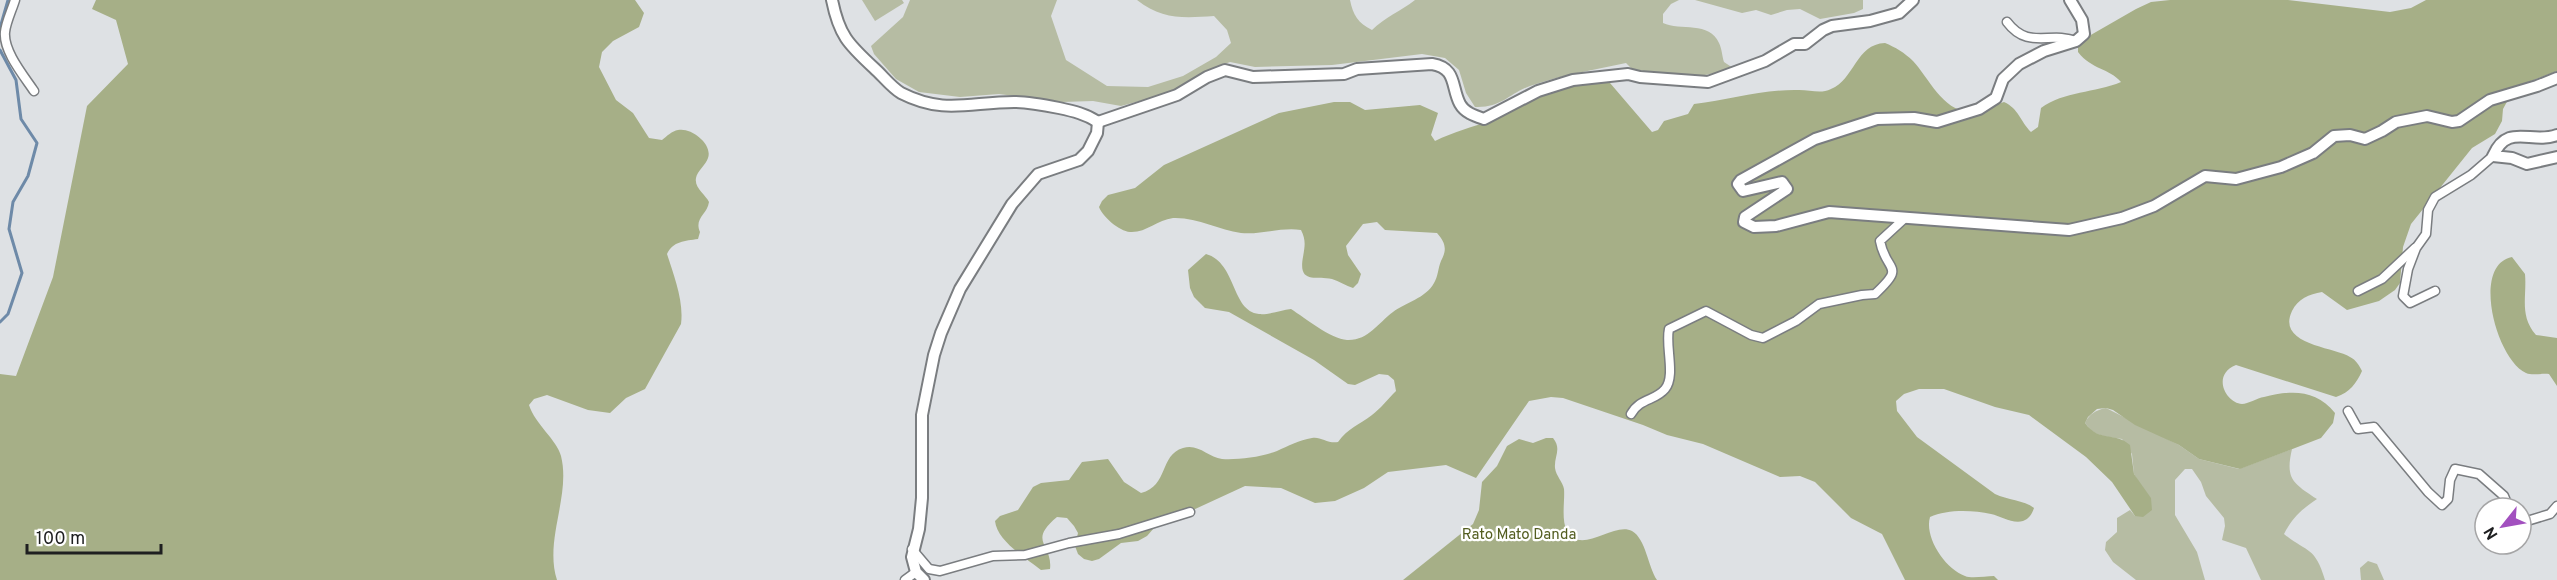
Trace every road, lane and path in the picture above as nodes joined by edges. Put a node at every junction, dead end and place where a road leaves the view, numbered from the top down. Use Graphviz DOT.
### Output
graph roads {
  1 [pos="15,0"];
  2 [pos="832,0"];
  3 [pos="1913,0"];
  4 [pos="2070,0"];
  5 [pos="2007,22"];
  6 [pos="2076,40"];
  7 [pos="2557,78"];
  8 [pos="34,91"];
  9 [pos="1098,122"];
  10 [pos="2557,135"];
  11 [pos="2493,156"];
  12 [pos="2557,157"];
  13 [pos="1905,218"];
  14 [pos="2416,248"];
  15 [pos="2358,291"];
  16 [pos="2435,291"];
  17 [pos="2348,411"];
  18 [pos="1631,414"];
  19 [pos="2504,496"];
  20 [pos="2557,506"];
  21 [pos="1190,512"];
  22 [pos="2533,519"];
  23 [pos="912,549"];
  24 [pos="920,576"];
  25 [pos="905,580"];
  1 -- 8 [label="street"];
  2 -- 9 [label="street"];
  3 -- 9 [label="street"];
  4 -- 6 [label="street"];
  5 -- 6 [label="street"];
  6 -- 13 [label="street"];
  7 -- 13 [label="street"];
  9 -- 23 [label="street"];
  10 -- 11 [label="street"];
  11 -- 12 [label="street"];
  11 -- 14 [label="street"];
  13 -- 18 [label="street"];
  14 -- 15 [label="street"];
  14 -- 16 [label="street"];
  17 -- 19 [label="street"];
  20 -- 22 [label="street"];
  21 -- 23 [label="street"];
  23 -- 24 [label="street"];
  24 -- 25 [label="street"];
}
